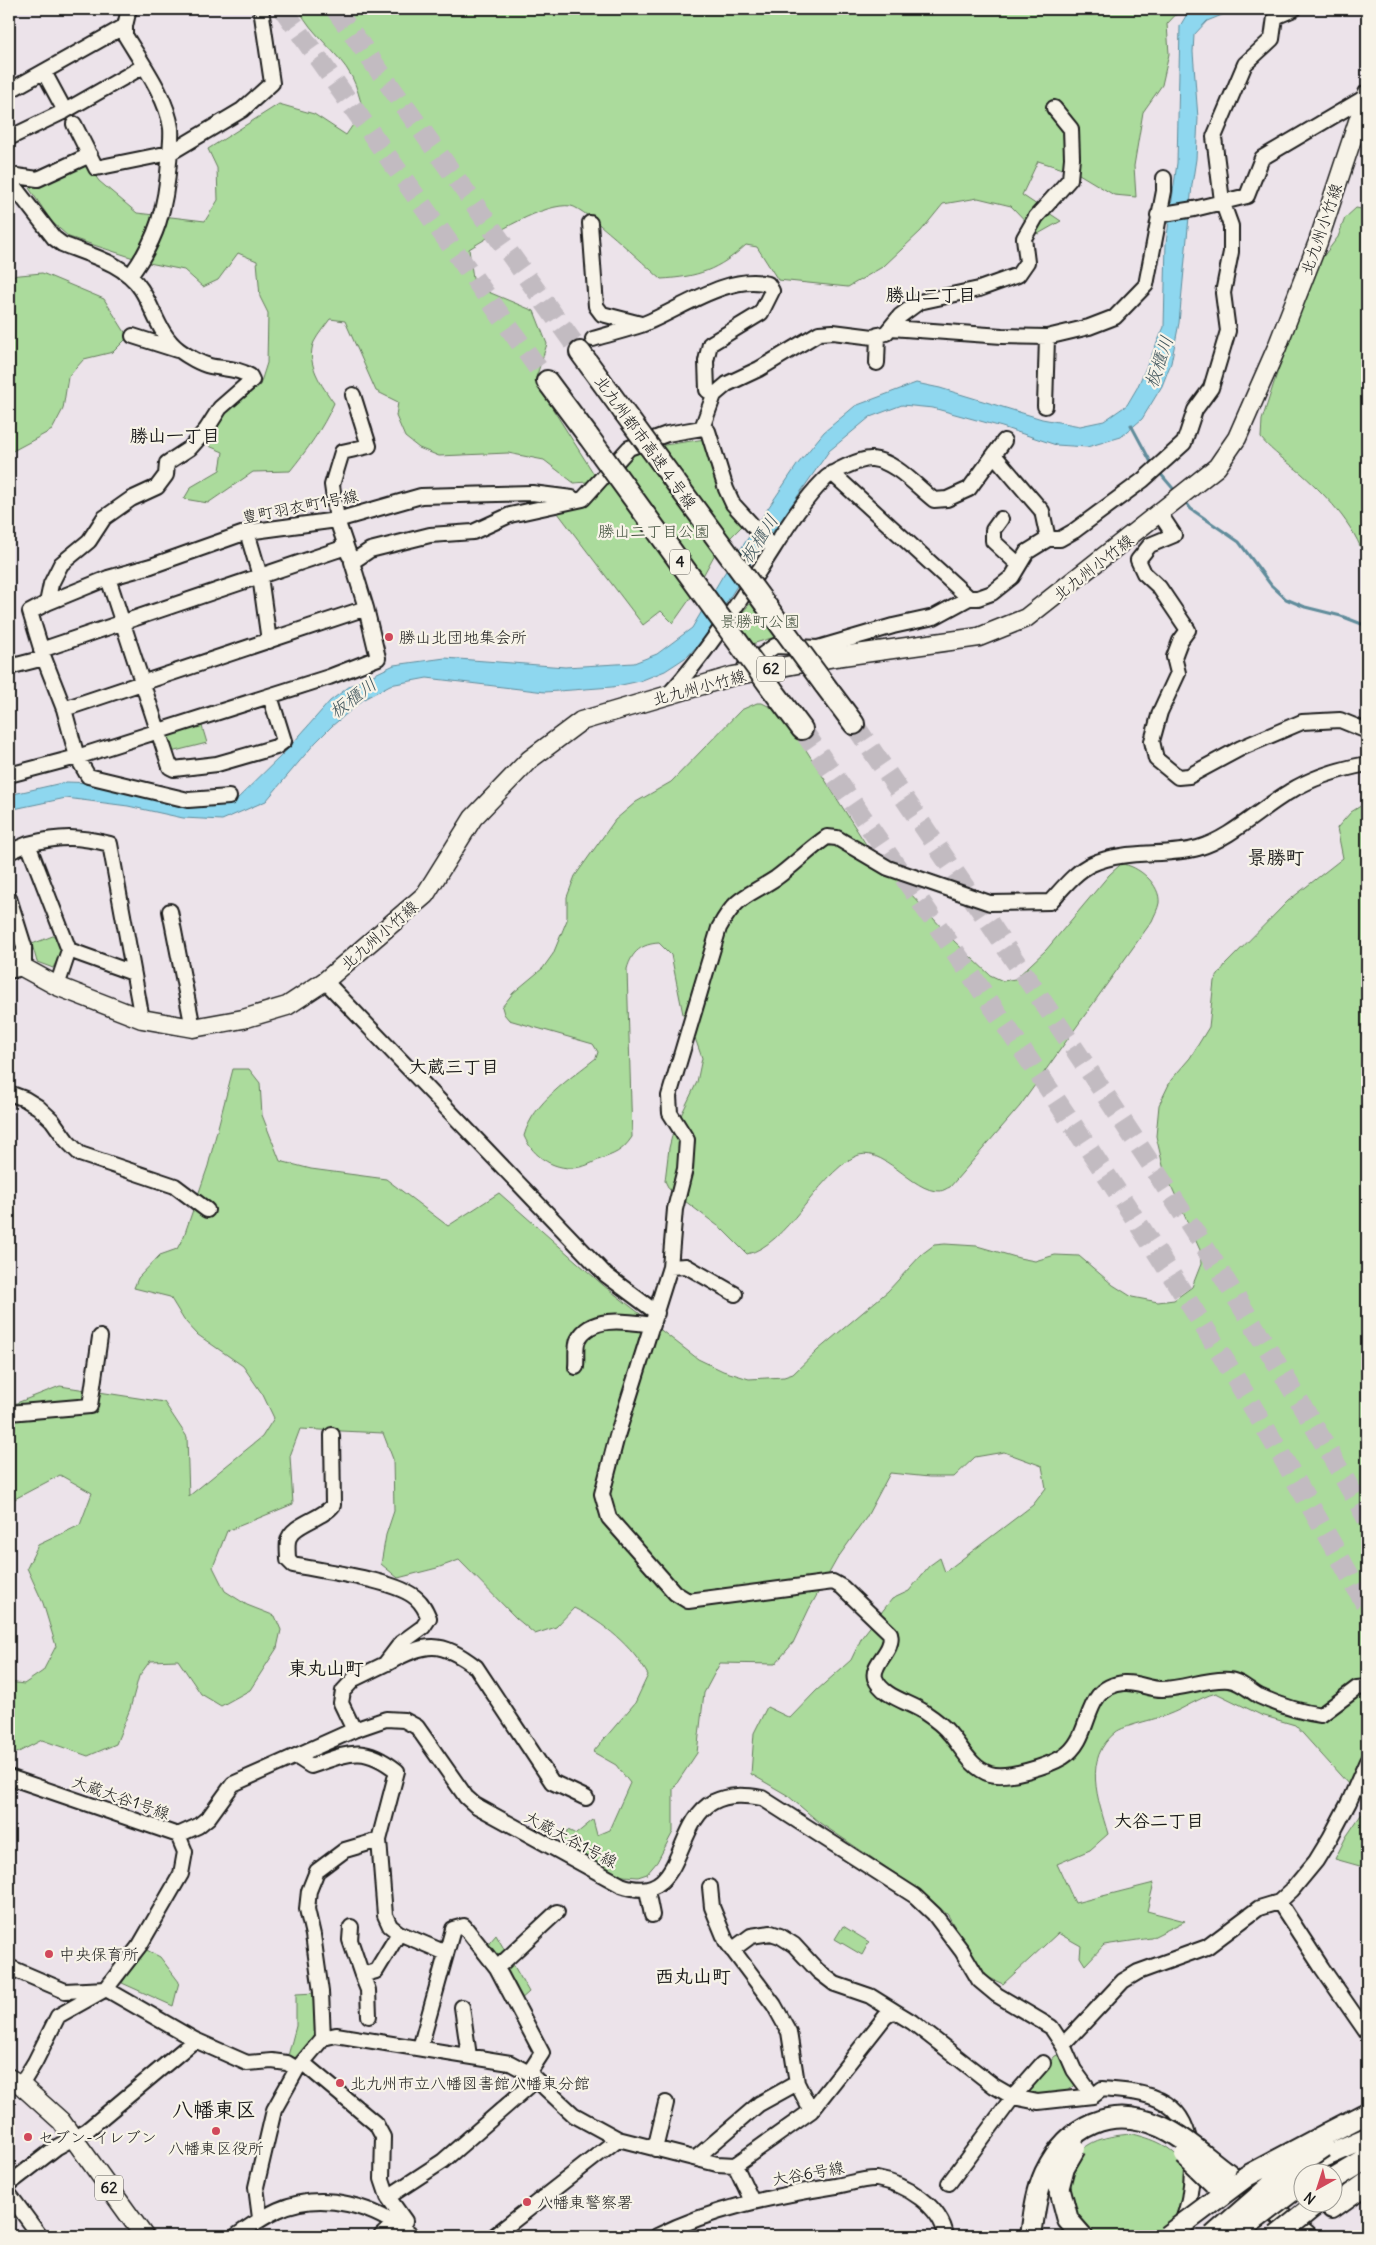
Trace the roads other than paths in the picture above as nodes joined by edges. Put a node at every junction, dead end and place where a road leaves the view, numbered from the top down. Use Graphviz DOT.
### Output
graph roads {
  1 [pos="141,9"];
  2 [pos="261,9"];
  3 [pos="1294,9"];
  4 [pos="127,17"];
  5 [pos="144,66"];
  6 [pos="44,72"];
  7 [pos="9,90"];
  8 [pos="1366,96"];
  9 [pos="1054,108"];
  10 [pos="65,110"];
  11 [pos="74,124"];
  12 [pos="9,138"];
  13 [pos="170,153"];
  14 [pos="90,155"];
  15 [pos="9,174"];
  16 [pos="1164,178"];
  17 [pos="9,180"];
  18 [pos="1222,201"];
  19 [pos="1158,215"];
  20 [pos="590,223"];
  21 [pos="130,276"];
  22 [pos="642,324"];
  23 [pos="891,328"];
  24 [pos="878,335"];
  25 [pos="133,336"];
  26 [pos="1047,337"];
  27 [pos="587,346"];
  28 [pos="180,351"];
  29 [pos="877,362"];
  30 [pos="548,381"];
  31 [pos="353,395"];
  32 [pos="714,395"];
  33 [pos="1045,406"];
  34 [pos="702,428"];
  35 [pos="1004,441"];
  36 [pos="994,455"];
  37 [pos="832,473"];
  38 [pos="583,499"];
  39 [pos="1160,514"];
  40 [pos="1001,518"];
  41 [pos="337,520"];
  42 [pos="247,532"];
  43 [pos="1048,539"];
  44 [pos="346,547"];
  45 [pos="772,547"];
  46 [pos="352,562"];
  47 [pos="1019,565"];
  48 [pos="260,576"];
  49 [pos="108,578"];
  50 [pos="969,598"];
  51 [pos="47,603"];
  52 [pos="366,608"];
  53 [pos="124,623"];
  54 [pos="269,640"];
  55 [pos="42,654"];
  56 [pos="9,667"];
  57 [pos="733,676"];
  58 [pos="144,684"];
  59 [pos="669,694"];
  60 [pos="270,696"];
  61 [pos="64,709"];
  62 [pos="854,724"];
  63 [pos="802,729"];
  64 [pos="160,731"];
  65 [pos="1367,731"];
  66 [pos="77,757"];
  67 [pos="1367,764"];
  68 [pos="9,775"];
  69 [pos="229,797"];
  70 [pos="28,844"];
  71 [pos="9,852"];
  72 [pos="9,898"];
  73 [pos="170,910"];
  74 [pos="70,950"];
  75 [pos="9,956"];
  76 [pos="16,970"];
  77 [pos="134,973"];
  78 [pos="325,981"];
  79 [pos="57,986"];
  80 [pos="142,1019"];
  81 [pos="193,1028"];
  82 [pos="9,1093"];
  83 [pos="207,1210"];
  84 [pos="670,1266"];
  85 [pos="735,1294"];
  86 [pos="655,1319"];
  87 [pos="100,1337"];
  88 [pos="576,1367"];
  89 [pos="9,1413"];
  90 [pos="332,1435"];
  91 [pos="385,1664"];
  92 [pos="1367,1686"];
  93 [pos="354,1730"];
  94 [pos="297,1757"];
  95 [pos="1367,1761"];
  96 [pos="9,1777"];
  97 [pos="586,1798"];
  98 [pos="178,1835"];
  99 [pos="379,1840"];
  100 [pos="710,1887"];
  101 [pos="647,1890"];
  102 [pos="1279,1902"];
  103 [pos="557,1912"];
  104 [pos="652,1915"];
  105 [pos="351,1927"];
  106 [pos="399,1933"];
  107 [pos="732,1950"];
  108 [pos="446,1953"];
  109 [pos="9,1967"];
  110 [pos="496,1968"];
  111 [pos="362,1975"];
  112 [pos="106,1989"];
  113 [pos="462,2007"];
  114 [pos="894,2011"];
  115 [pos="370,2016"];
  116 [pos="1367,2033"];
  117 [pos="323,2038"];
  118 [pos="195,2040"];
  119 [pos="1063,2045"];
  120 [pos="420,2048"];
  121 [pos="469,2056"];
  122 [pos="1043,2063"];
  123 [pos="300,2066"];
  124 [pos="532,2077"];
  125 [pos="797,2083"];
  126 [pos="13,2085"];
  127 [pos="1093,2096"];
  128 [pos="1013,2097"];
  129 [pos="666,2103"];
  130 [pos="811,2111"];
  131 [pos="1367,2112"];
  132 [pos="1367,2124"];
  133 [pos="1331,2137"];
  134 [pos="1367,2138"];
  135 [pos="74,2139"];
  136 [pos="618,2139"];
  137 [pos="655,2148"];
  138 [pos="1367,2148"];
  139 [pos="696,2158"];
  140 [pos="1367,2159"];
  141 [pos="1332,2162"];
  142 [pos="1341,2162"];
  143 [pos="735,2166"];
  144 [pos="1367,2172"];
  145 [pos="1344,2173"];
  146 [pos="1219,2177"];
  147 [pos="949,2183"];
  148 [pos="1367,2183"];
  149 [pos="9,2184"];
  150 [pos="1059,2186"];
  151 [pos="1294,2186"];
  152 [pos="1294,2188"];
  153 [pos="1344,2188"];
  154 [pos="1294,2189"];
  155 [pos="1344,2193"];
  156 [pos="9,2194"];
  157 [pos="388,2197"];
  158 [pos="752,2201"];
  159 [pos="1311,2212"];
  160 [pos="1317,2212"];
  161 [pos="260,2218"];
  162 [pos="394,2224"];
  163 [pos="40,2236"];
  164 [pos="144,2236"];
  165 [pos="236,2236"];
  166 [pos="381,2236"];
  167 [pos="412,2236"];
  168 [pos="494,2236"];
  169 [pos="657,2236"];
  170 [pos="946,2236"];
  171 [pos="1031,2236"];
  172 [pos="1070,2236"];
  173 [pos="1082,2236"];
  174 [pos="1167,2236"];
  175 [pos="1175,2236"];
  176 [pos="1190,2236"];
  177 [pos="1213,2236"];
  178 [pos="1233,2236"];
  179 [pos="1253,2236"];
  180 [pos="1277,2236"];
  181 [pos="1286,2236"];
  182 [pos="1296,2236"];
  183 [pos="1306,2236"];
  1 -- 4 [label="street"];
  2 -- 13 [label="street"];
  3 -- 18 [label="street"];
  4 -- 5 [label="street"];
  4 -- 6 [label="street"];
  5 -- 10 [label="street"];
  5 -- 13 [label="street"];
  6 -- 7 [label="street"];
  6 -- 10 [label="street"];
  8 -- 18 [label="street"];
  8 -- 39 [label="main road, 北九州小竹線 / 62"];
  9 -- 23 [label="street"];
  10 -- 12 [label="street"];
  11 -- 14 [label="street"];
  13 -- 14 [label="street"];
  13 -- 21 [label="street"];
  14 -- 15 [label="street"];
  16 -- 19 [label="street"];
  17 -- 21 [label="street"];
  18 -- 19 [label="street"];
  18 -- 43 [label="street"];
  19 -- 26 [label="street"];
  20 -- 22 [label="street"];
  21 -- 28 [label="street"];
  22 -- 27 [label="street"];
  22 -- 32 [label="street"];
  23 -- 24 [label="street"];
  23 -- 26 [label="street"];
  24 -- 29 [label="street"];
  24 -- 32 [label="street"];
  25 -- 28 [label="street"];
  26 -- 33 [label="street"];
  27 -- 62 [label="highway, 北九州都市高速４号線, bridge"];
  28 -- 51 [label="street"];
  30 -- 63 [label="highway, 4, bridge"];
  31 -- 41 [label="street"];
  32 -- 34 [label="street"];
  34 -- 38 [label="street"];
  34 -- 45 [label="street"];
  35 -- 36 [label="street"];
  36 -- 37 [label="street"];
  36 -- 43 [label="street"];
  37 -- 45 [label="street"];
  37 -- 50 [label="street"];
  38 -- 41 [label="street, 豊町羽衣町1号線"];
  38 -- 46 [label="street"];
  39 -- 57 [label="main road, 北九州小竹線 / 62"];
  39 -- 65 [label="street"];
  40 -- 47 [label="street"];
  41 -- 42 [label="street, 豊町羽衣町1号線"];
  41 -- 44 [label="street"];
  42 -- 48 [label="street"];
  42 -- 49 [label="street, 豊町羽衣町1号線"];
  43 -- 47 [label="street"];
  44 -- 46 [label="street"];
  44 -- 48 [label="street"];
  45 -- 59 [label="street"];
  46 -- 52 [label="street"];
  47 -- 50 [label="street"];
  48 -- 53 [label="street"];
  48 -- 54 [label="street"];
  49 -- 51 [label="street, 豊町羽衣町1号線"];
  49 -- 53 [label="street"];
  50 -- 57 [label="street"];
  51 -- 55 [label="street, 豊町羽衣町1号線"];
  52 -- 54 [label="street"];
  52 -- 60 [label="street"];
  53 -- 55 [label="street"];
  53 -- 58 [label="street"];
  54 -- 58 [label="street"];
  55 -- 56 [label="street"];
  55 -- 61 [label="street"];
  57 -- 59 [label="main road, 北九州小竹線 / 62"];
  58 -- 61 [label="street"];
  58 -- 64 [label="street"];
  59 -- 78 [label="main road, 北九州小竹線 / 62"];
  60 -- 64 [label="street"];
  60 -- 64 [label="street"];
  61 -- 66 [label="street"];
  64 -- 66 [label="street"];
  66 -- 68 [label="street"];
  66 -- 69 [label="street"];
  67 -- 84 [label="street"];
  70 -- 71 [label="street"];
  70 -- 74 [label="street"];
  70 -- 77 [label="street"];
  72 -- 76 [label="street"];
  73 -- 81 [label="street"];
  74 -- 77 [label="street"];
  74 -- 79 [label="street"];
  75 -- 76 [label="main road, 北九州小竹線 / 62"];
  76 -- 79 [label="main road, 北九州小竹線 / 62"];
  77 -- 80 [label="street"];
  78 -- 81 [label="main road, 北九州小竹線 / 62"];
  78 -- 86 [label="street"];
  79 -- 80 [label="main road, 北九州小竹線 / 62"];
  80 -- 81 [label="main road, 北九州小竹線 / 62"];
  82 -- 83 [label="street"];
  84 -- 85 [label="street"];
  84 -- 86 [label="street"];
  86 -- 88 [label="street"];
  86 -- 92 [label="street"];
  87 -- 89 [label="street"];
  90 -- 91 [label="street"];
  91 -- 93 [label="street"];
  91 -- 97 [label="street"];
  93 -- 94 [label="street, 大蔵大谷1号線"];
  93 -- 101 [label="street, 大蔵大谷1号線"];
  94 -- 98 [label="street, 大蔵大谷1号線"];
  94 -- 99 [label="street"];
  95 -- 102 [label="street"];
  96 -- 98 [label="street, 大蔵大谷1号線"];
  98 -- 112 [label="street"];
  99 -- 106 [label="street"];
  99 -- 117 [label="street"];
  100 -- 107 [label="street"];
  101 -- 104 [label="street"];
  101 -- 119 [label="street"];
  102 -- 116 [label="street"];
  102 -- 119 [label="street"];
  103 -- 110 [label="street"];
  105 -- 111 [label="street"];
  106 -- 108 [label="street"];
  106 -- 111 [label="street"];
  107 -- 114 [label="street"];
  107 -- 125 [label="street"];
  108 -- 110 [label="street"];
  108 -- 120 [label="street"];
  109 -- 112 [label="street"];
  110 -- 124 [label="street"];
  111 -- 115 [label="street"];
  112 -- 118 [label="street"];
  112 -- 126 [label="street"];
  113 -- 121 [label="street"];
  114 -- 128 [label="street"];
  114 -- 130 [label="street"];
  117 -- 120 [label="street"];
  117 -- 123 [label="street"];
  118 -- 123 [label="street"];
  118 -- 135 [label="street"];
  119 -- 127 [label="street"];
  120 -- 121 [label="street"];
  121 -- 124 [label="street"];
  122 -- 128 [label="street"];
  123 -- 157 [label="street"];
  123 -- 161 [label="street"];
  124 -- 136 [label="street"];
  124 -- 157 [label="street"];
  125 -- 130 [label="street"];
  125 -- 139 [label="street"];
  126 -- 135 [label="main road, 62"];
  127 -- 128 [label="street"];
  127 -- 175 [label="street"];
  128 -- 147 [label="street"];
  129 -- 137 [label="street"];
  130 -- 143 [label="street"];
  131 -- 133 [label="highway"];
  132 -- 133 [label="highway"];
  133 -- 174 [label="highway, bridge"];
  133 -- 177 [label="highway, bridge"];
  134 -- 141 [label="highway"];
  135 -- 149 [label="street"];
  135 -- 164 [label="main road, 62"];
  136 -- 137 [label="street"];
  136 -- 168 [label="street"];
  137 -- 139 [label="street"];
  138 -- 142 [label="highway"];
  139 -- 143 [label="street"];
  140 -- 145 [label="highway"];
  143 -- 158 [label="street"];
  144 -- 153 [label="highway"];
  146 -- 150 [label="highway, bridge"];
  146 -- 171 [label="highway, bridge"];
  146 -- 181 [label="highway"];
  146 -- 183 [label="highway"];
  148 -- 155 [label="highway"];
  150 -- 172 [label="highway"];
  150 -- 173 [label="highway"];
  151 -- 176 [label="highway"];
  152 -- 178 [label="highway, bridge"];
  154 -- 179 [label="highway"];
  156 -- 163 [label="street"];
  157 -- 162 [label="street"];
  158 -- 169 [label="street, 大谷6号線"];
  158 -- 170 [label="street, 大谷6号線"];
  159 -- 180 [label="highway, bridge"];
  160 -- 182 [label="highway"];
  161 -- 162 [label="street"];
  161 -- 165 [label="street"];
  162 -- 166 [label="street"];
  162 -- 167 [label="street"];
}
